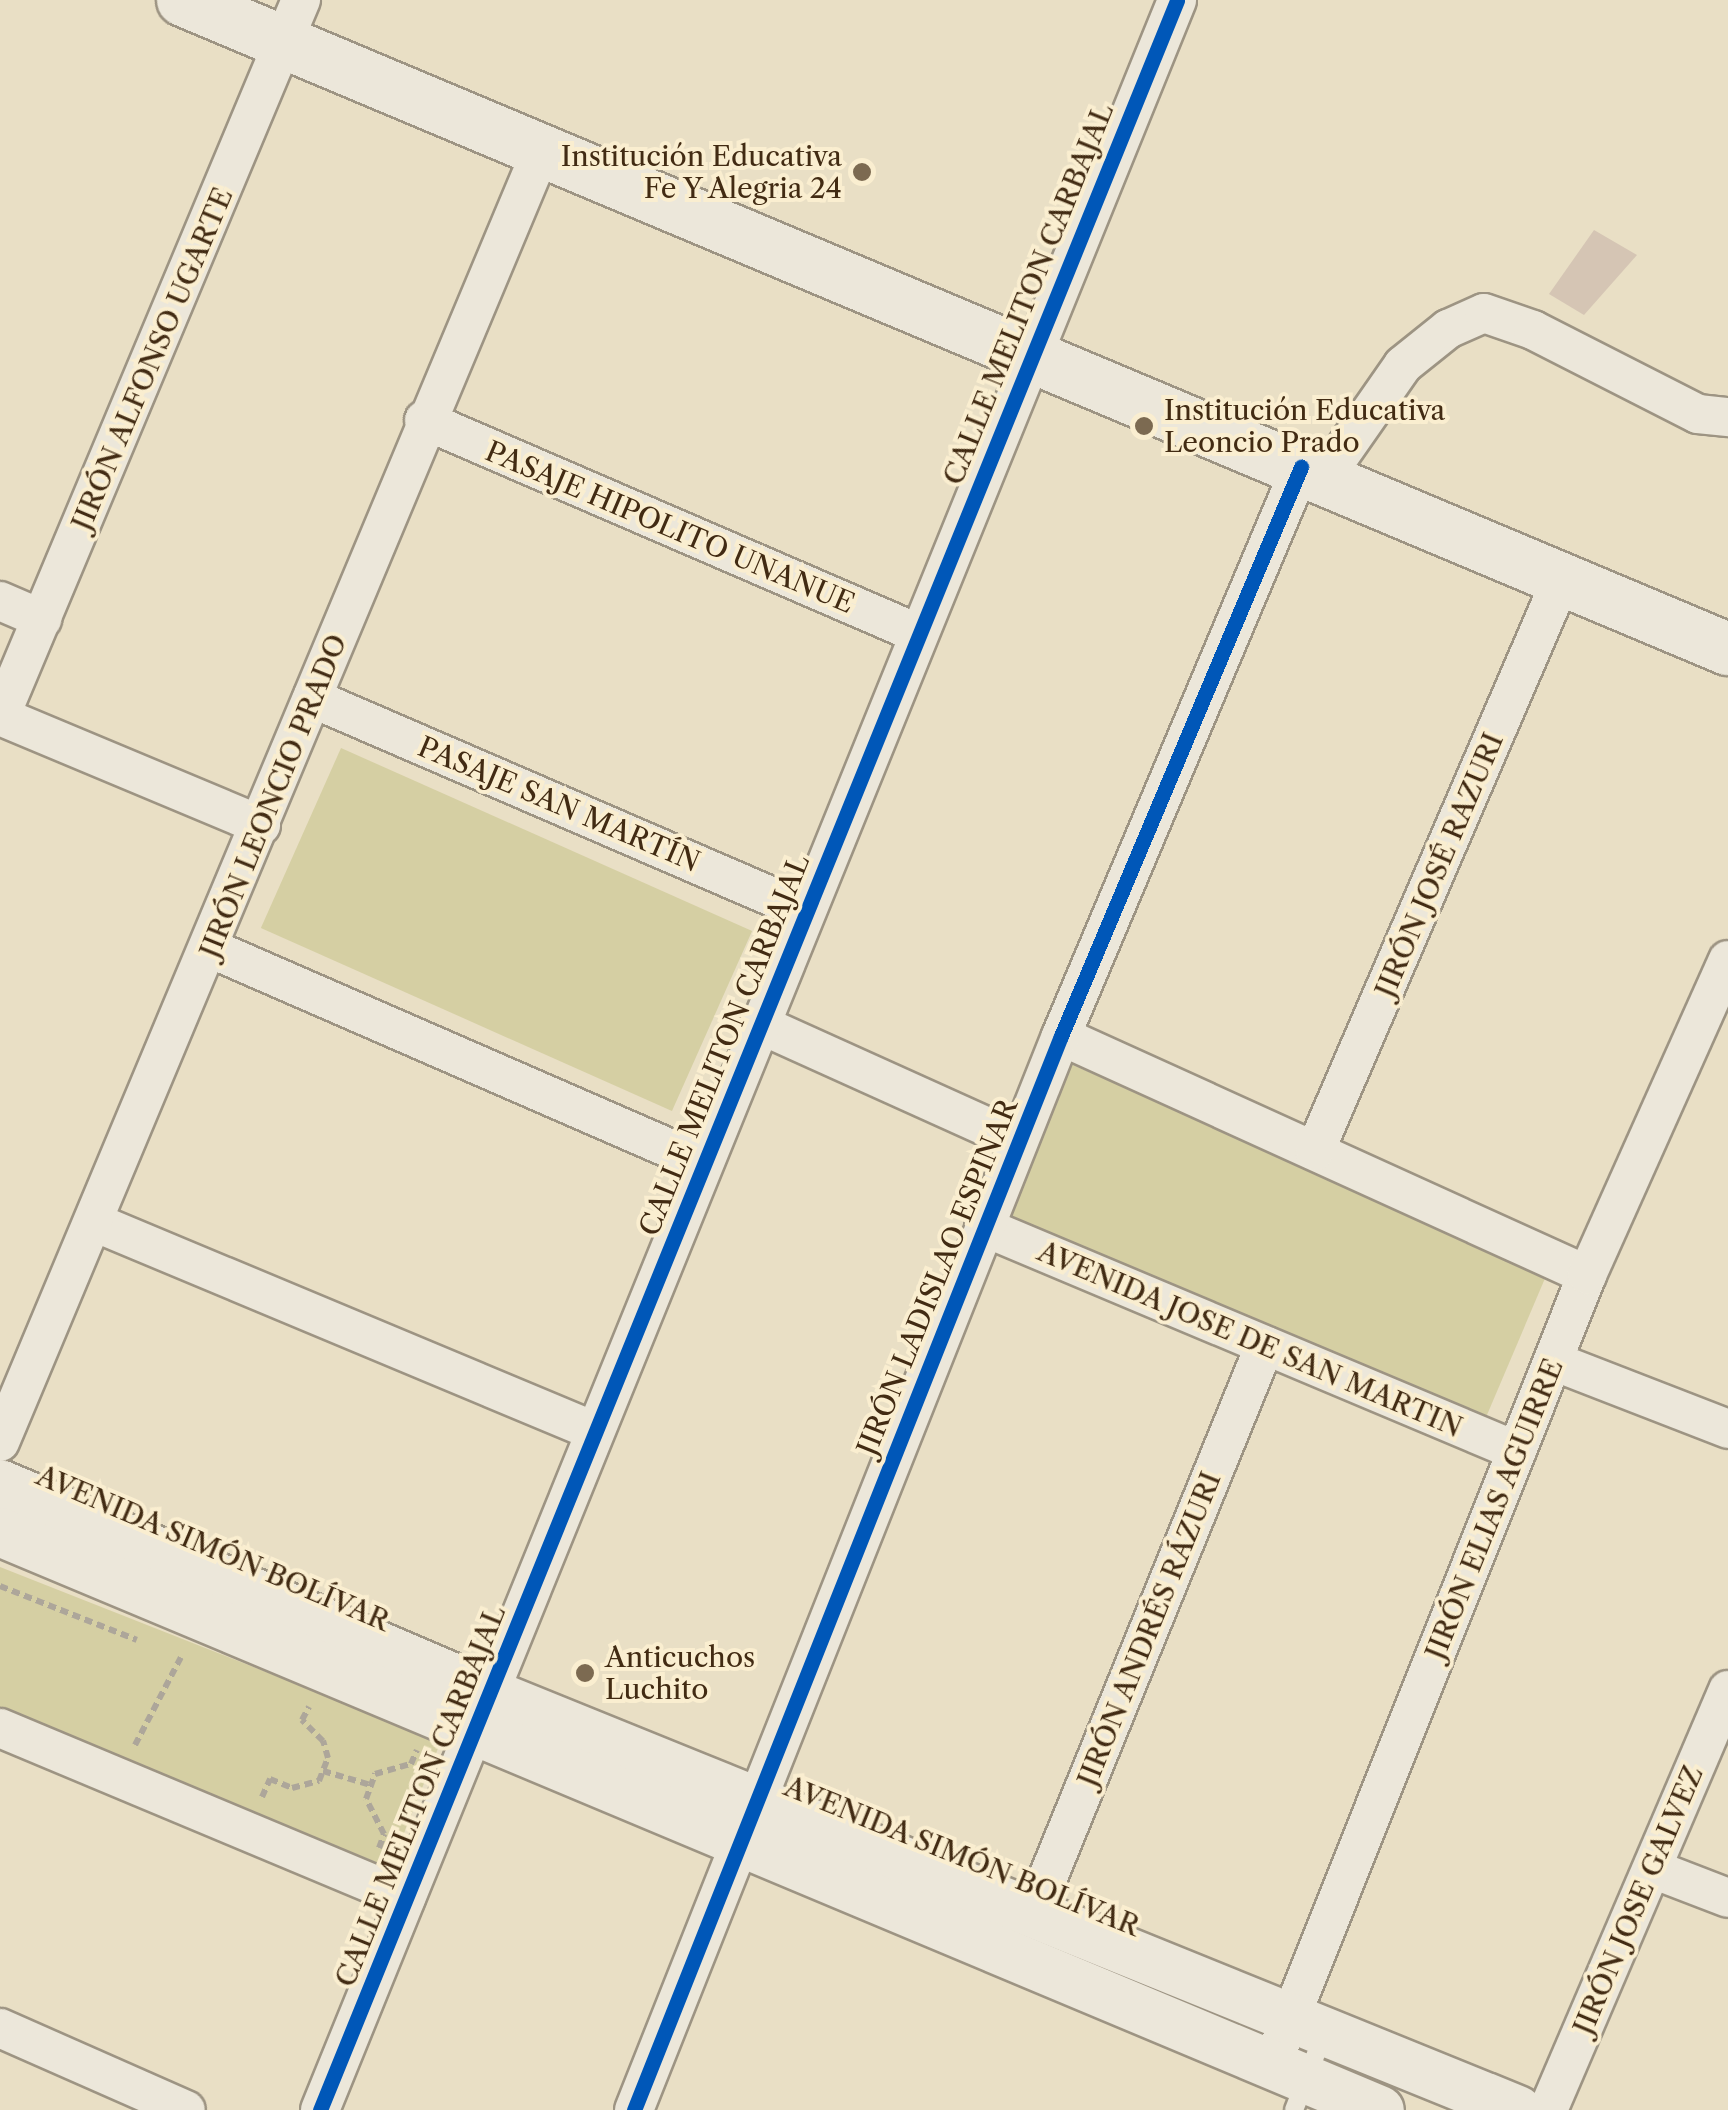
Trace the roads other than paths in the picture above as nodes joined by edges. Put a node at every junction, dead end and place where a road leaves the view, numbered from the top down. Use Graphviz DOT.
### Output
graph roads {
  1 [pos="183,0"];
  2 [pos="1177,0"];
  3 [pos="293,21"];
  4 [pos="542,149"];
  5 [pos="1030,352"];
  6 [pos="1718,419"];
  7 [pos="424,420"];
  8 [pos="1313,472"];
  9 [pos="1562,578"];
  10 [pos="0,601"];
  11 [pos="42,619"];
  12 [pos="917,633"];
  13 [pos="1728,649"];
  14 [pos="312,698"];
  15 [pos="0,717"];
  16 [pos="261,825"];
  17 [pos="805,911"];
  18 [pos="212,949"];
  19 [pos="1728,960"];
  20 [pos="760,1024"];
  21 [pos="1061,1036"];
  22 [pos="1018,1141"];
  23 [pos="1315,1152"];
  24 [pos="703,1162"];
  25 [pos="94,1222"];
  26 [pos="984,1227"];
  27 [pos="1587,1275"];
  28 [pos="1265,1345"];
  29 [pos="1553,1361"];
  30 [pos="1728,1430"];
  31 [pos="594,1431"];
  32 [pos="0,1442"];
  33 [pos="1517,1451"];
  34 [pos="0,1484"];
  35 [pos="0,1532"];
  36 [pos="1728,1690"];
  37 [pos="466,1711"];
  38 [pos="0,1728"];
  39 [pos="748,1818"];
  40 [pos="1654,1868"];
  41 [pos="406,1898"];
  42 [pos="1728,1898"];
  43 [pos="1033,1914"];
  44 [pos="1308,2024"];
  45 [pos="0,2028"];
  46 [pos="1291,2084"];
  47 [pos="186,2110"];
  48 [pos="320,2110"];
  49 [pos="634,2110"];
  50 [pos="1380,2110"];
  51 [pos="1518,2110"];
  52 [pos="1548,2110"];
  1 -- 3 [label="main road"];
  2 -- 5 [label="street, CALLE MELITON CARBAJAL"];
  3 -- 4 [label="main road"];
  3 -- 11 [label="street, JIRÓN ALFONSO UGARTE"];
  4 -- 5 [label="main road"];
  4 -- 7 [label="street, JIRÓN LEONCIO PRADO"];
  5 -- 8 [label="main road"];
  5 -- 12 [label="street, CALLE MELITON CARBAJAL"];
  6 -- 8 [label="street, JIRÓN LADISLAO ESPINAR"];
  7 -- 12 [label="street, PASAJE HIPOLITO UNANUE"];
  7 -- 14 [label="street, JIRÓN LEONCIO PRADO"];
  8 -- 9 [label="main road"];
  8 -- 21 [label="street, JIRÓN LADISLAO ESPINAR"];
  9 -- 13 [label="main road"];
  9 -- 23 [label="street, JIRÓN JOSÉ RAZURI"];
  10 -- 11 [label="street"];
  11 -- 15 [label="street, JIRÓN ALFONSO UGARTE"];
  12 -- 17 [label="street, CALLE MELITON CARBAJAL"];
  14 -- 16 [label="street, JIRÓN LEONCIO PRADO"];
  14 -- 17 [label="street, PASAJE SAN MARTÍN"];
  15 -- 16 [label="street"];
  16 -- 18 [label="street, JIRÓN LEONCIO PRADO"];
  17 -- 20 [label="street, CALLE MELITON CARBAJAL"];
  18 -- 24 [label="street"];
  18 -- 25 [label="street, JIRÓN LEONCIO PRADO"];
  19 -- 27 [label="street, JIRÓN ELIAS AGUIRRE"];
  20 -- 22 [label="street"];
  20 -- 24 [label="street, CALLE MELITON CARBAJAL"];
  21 -- 22 [label="street, JIRÓN LADISLAO ESPINAR"];
  21 -- 23 [label="street"];
  22 -- 26 [label="street, JIRÓN LADISLAO ESPINAR"];
  23 -- 27 [label="street"];
  24 -- 31 [label="street, CALLE MELITON CARBAJAL"];
  25 -- 31 [label="street"];
  25 -- 32 [label="street, JIRÓN LEONCIO PRADO"];
  26 -- 28 [label="street, AVENIDA JOSE DE SAN MARTIN"];
  26 -- 39 [label="street, JIRÓN LADISLAO ESPINAR"];
  27 -- 29 [label="street, JIRÓN ELIAS AGUIRRE"];
  28 -- 33 [label="street, AVENIDA JOSE DE SAN MARTIN"];
  28 -- 43 [label="street, JIRÓN ANDRÉS RÁZURI"];
  29 -- 30 [label="street"];
  29 -- 33 [label="street, JIRÓN ELIAS AGUIRRE"];
  31 -- 37 [label="street, CALLE MELITON CARBAJAL"];
  33 -- 44 [label="street, JIRÓN ELIAS AGUIRRE"];
  34 -- 37 [label="street, AVENIDA SIMÓN BOLÍVAR"];
  35 -- 37 [label="street, AVENIDA SIMÓN BOLÍVAR"];
  36 -- 40 [label="street, JIRÓN JOSE GALVEZ"];
  37 -- 39 [label="street, AVENIDA SIMÓN BOLÍVAR"];
  37 -- 41 [label="street, CALLE MELITON CARBAJAL"];
  38 -- 41 [label="street"];
  39 -- 43 [label="street, AVENIDA SIMÓN BOLÍVAR"];
  39 -- 46 [label="street, AVENIDA SIMÓN BOLÍVAR"];
  39 -- 49 [label="street, JIRÓN LADISLAO ESPINAR"];
  40 -- 42 [label="street"];
  40 -- 52 [label="street, JIRÓN JOSE GALVEZ"];
  41 -- 48 [label="street, CALLE MELITON CARBAJAL"];
  43 -- 44 [label="street, AVENIDA SIMÓN BOLÍVAR"];
  44 -- 46 [label="street, JIRÓN ELIAS AGUIRRE"];
  44 -- 51 [label="street, AVENIDA SIMÓN BOLÍVAR"];
  45 -- 47 [label="street"];
  46 -- 50 [label="street, AVENIDA SIMÓN BOLÍVAR"];
}
